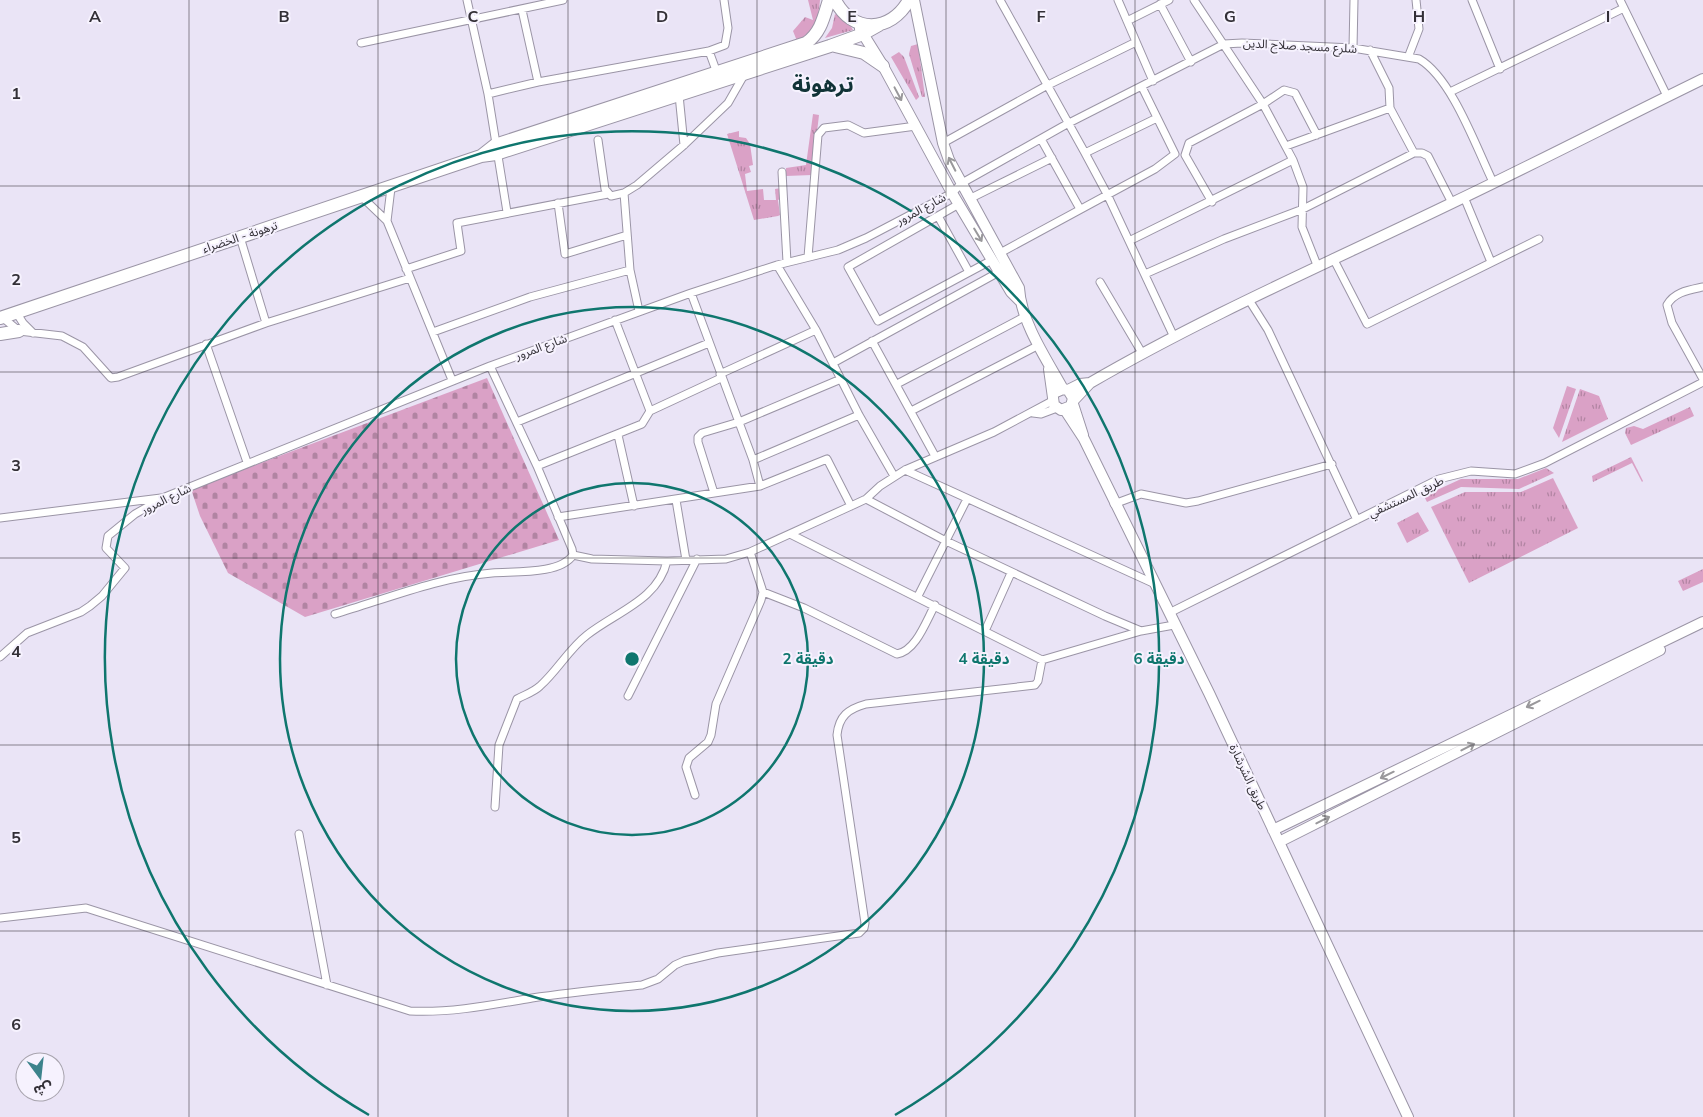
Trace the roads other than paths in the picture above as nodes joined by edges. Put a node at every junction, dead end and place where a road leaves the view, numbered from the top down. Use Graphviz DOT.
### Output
graph roads {
  1 [pos="467,0"];
  2 [pos="563,0"];
  3 [pos="724,0"];
  4 [pos="829,0"];
  5 [pos="835,0"];
  6 [pos="909,0"];
  7 [pos="914,0"];
  8 [pos="1000,0"];
  9 [pos="1118,0"];
  10 [pos="1169,0"];
  11 [pos="1194,0"];
  12 [pos="1354,0"];
  13 [pos="1416,0"];
  14 [pos="1472,0"];
  15 [pos="1620,0"];
  16 [pos="1160,4"];
  17 [pos="1624,8"];
  18 [pos="522,10"];
  19 [pos="472,20"];
  20 [pos="1127,21"];
  21 [pos="855,22"];
  22 [pos="879,25"];
  23 [pos="864,34"];
  24 [pos="1136,42"];
  25 [pos="360,43"];
  26 [pos="1224,44"];
  27 [pos="830,46"];
  28 [pos="1353,48"];
  29 [pos="1370,50"];
  30 [pos="709,51"];
  31 [pos="1409,56"];
  32 [pos="1191,62"];
  33 [pos="884,66"];
  34 [pos="1500,69"];
  35 [pos="717,73"];
  36 [pos="744,74"];
  37 [pos="1703,78"];
  38 [pos="538,82"];
  39 [pos="1153,82"];
  40 [pos="1046,86"];
  41 [pos="1142,87"];
  42 [pos="1450,92"];
  43 [pos="488,94"];
  44 [pos="680,95"];
  45 [pos="1667,96"];
  46 [pos="1263,104"];
  47 [pos="1390,108"];
  48 [pos="1157,118"];
  49 [pos="1067,124"];
  50 [pos="916,126"];
  51 [pos="1317,135"];
  52 [pos="1041,139"];
  53 [pos="598,140"];
  54 [pos="943,143"];
  55 [pos="684,144"];
  56 [pos="1286,146"];
  57 [pos="496,150"];
  58 [pos="1085,153"];
  59 [pos="1414,153"];
  60 [pos="1052,158"];
  61 [pos="1293,160"];
  62 [pos="782,172"];
  63 [pos="1493,182"];
  64 [pos="962,183"];
  65 [pos="391,188"];
  66 [pos="624,193"];
  67 [pos="952,193"];
  68 [pos="608,194"];
  69 [pos="1107,194"];
  70 [pos="362,197"];
  71 [pos="1464,197"];
  72 [pos="971,198"];
  73 [pos="1212,202"];
  74 [pos="558,203"];
  75 [pos="1452,203"];
  76 [pos="959,204"];
  77 [pos="1080,209"];
  78 [pos="1303,209"];
  79 [pos="507,212"];
  80 [pos="938,216"];
  81 [pos="387,221"];
  82 [pos="627,235"];
  83 [pos="240,237"];
  84 [pos="1539,239"];
  85 [pos="1129,241"];
  86 [pos="996,256"];
  87 [pos="808,258"];
  88 [pos="1333,258"];
  89 [pos="787,262"];
  90 [pos="1490,262"];
  91 [pos="777,265"];
  92 [pos="1318,265"];
  93 [pos="406,269"];
  94 [pos="630,270"];
  95 [pos="969,272"];
  96 [pos="999,272"];
  97 [pos="1145,274"];
  98 [pos="410,278"];
  99 [pos="1100,282"];
  100 [pos="1703,287"];
  101 [pos="691,293"];
  102 [pos="1249,300"];
  103 [pos="1020,301"];
  104 [pos="639,311"];
  105 [pos="16,312"];
  106 [pos="1026,316"];
  107 [pos="1,318"];
  108 [pos="615,320"];
  109 [pos="266,323"];
  110 [pos="816,330"];
  111 [pos="19,331"];
  112 [pos="433,332"];
  113 [pos="34,333"];
  114 [pos="0,334"];
  115 [pos="1174,337"];
  116 [pos="872,341"];
  117 [pos="709,343"];
  118 [pos="206,344"];
  119 [pos="1039,344"];
  120 [pos="1142,352"];
  121 [pos="833,363"];
  122 [pos="490,366"];
  123 [pos="636,374"];
  124 [pos="720,376"];
  125 [pos="842,379"];
  126 [pos="452,380"];
  127 [pos="1703,381"];
  128 [pos="897,384"];
  129 [pos="1063,399"];
  130 [pos="650,411"];
  131 [pos="911,411"];
  132 [pos="859,415"];
  133 [pos="517,422"];
  134 [pos="739,422"];
  135 [pos="618,435"];
  136 [pos="935,456"];
  137 [pos="753,460"];
  138 [pos="247,462"];
  139 [pos="1332,464"];
  140 [pos="537,466"];
  141 [pos="905,470"];
  142 [pos="894,476"];
  143 [pos="760,486"];
  144 [pos="714,494"];
  145 [pos="165,497"];
  146 [pos="866,499"];
  147 [pos="967,499"];
  148 [pos="676,500"];
  149 [pos="1114,504"];
  150 [pos="634,506"];
  151 [pos="852,506"];
  152 [pos="558,517"];
  153 [pos="0,518"];
  154 [pos="1357,520"];
  155 [pos="790,534"];
  156 [pos="946,541"];
  157 [pos="750,552"];
  158 [pos="573,555"];
  159 [pos="697,559"];
  160 [pos="686,560"];
  161 [pos="667,561"];
  162 [pos="1011,573"];
  163 [pos="1155,584"];
  164 [pos="763,592"];
  165 [pos="918,596"];
  166 [pos="935,605"];
  167 [pos="335,614"];
  168 [pos="1169,614"];
  169 [pos="1703,622"];
  170 [pos="1174,625"];
  171 [pos="1703,628"];
  172 [pos="985,630"];
  173 [pos="1141,631"];
  174 [pos="0,657"];
  175 [pos="1042,660"];
  176 [pos="628,696"];
  177 [pos="695,796"];
  178 [pos="495,807"];
  179 [pos="1274,830"];
  180 [pos="299,834"];
  181 [pos="1279,842"];
  182 [pos="0,918"];
  183 [pos="327,984"];
  184 [pos="1408,1117"];
  1 -- 19 [label="street"];
  2 -- 18 [label="street"];
  3 -- 30 [label="street"];
  4 -- 35 [label="highway"];
  5 -- 21 [label="highway"];
  6 -- 22 [label="highway"];
  7 -- 54 [label="street"];
  8 -- 40 [label="street"];
  9 -- 20 [label="street"];
  10 -- 16 [label="street"];
  11 -- 26 [label="street"];
  12 -- 28 [label="street"];
  13 -- 31 [label="street"];
  14 -- 34 [label="street"];
  15 -- 17 [label="street"];
  16 -- 20 [label="street"];
  16 -- 32 [label="street"];
  17 -- 34 [label="street"];
  17 -- 45 [label="street"];
  18 -- 19 [label="street"];
  18 -- 38 [label="street"];
  19 -- 25 [label="street"];
  19 -- 43 [label="street"];
  20 -- 24 [label="street"];
  21 -- 22 [label="highway"];
  21 -- 23 [label="street"];
  22 -- 23 [label="highway"];
  23 -- 27 [label="highway"];
  23 -- 33 [label="street"];
  24 -- 39 [label="street"];
  24 -- 40 [label="street"];
  26 -- 28 [label="street, شلرع مسجد صلاح الدين"];
  26 -- 32 [label="street, شلرع مسجد صلاح الدين"];
  26 -- 46 [label="street"];
  27 -- 33 [label="highway"];
  27 -- 36 [label="highway"];
  28 -- 29 [label="street, شلرع مسجد صلاح الدين"];
  29 -- 31 [label="street, شلرع مسجد صلاح الدين"];
  29 -- 47 [label="street"];
  30 -- 35 [label="street"];
  30 -- 38 [label="street"];
  31 -- 42 [label="street, شلرع مسجد صلاح الدين"];
  32 -- 39 [label="street, شلرع مسجد صلاح الدين"];
  33 -- 50 [label="street, one-way"];
  34 -- 42 [label="street"];
  35 -- 57 [label="highway"];
  36 -- 44 [label="highway"];
  36 -- 55 [label="street"];
  37 -- 45 [label="street"];
  38 -- 43 [label="street"];
  39 -- 41 [label="street, شلرع مسجد صلاح الدين"];
  40 -- 49 [label="street"];
  40 -- 54 [label="street"];
  41 -- 48 [label="street"];
  41 -- 49 [label="street, شلرع مسجد صلاح الدين"];
  42 -- 63 [label="street, شلرع مسجد صلاح الدين"];
  43 -- 57 [label="street"];
  44 -- 55 [label="street"];
  44 -- 57 [label="highway"];
  45 -- 63 [label="street"];
  46 -- 51 [label="street"];
  46 -- 56 [label="street"];
  46 -- 73 [label="street"];
  47 -- 51 [label="street"];
  47 -- 59 [label="street"];
  48 -- 58 [label="street"];
  48 -- 69 [label="street"];
  49 -- 52 [label="street, شلرع مسجد صلاح الدين"];
  49 -- 58 [label="street"];
  50 -- 67 [label="street"];
  50 -- 87 [label="street"];
  51 -- 56 [label="street"];
  52 -- 60 [label="street"];
  52 -- 64 [label="street, شلرع مسجد صلاح الدين"];
  53 -- 68 [label="street"];
  64 -- 54 [label="street, one-way"];
  55 -- 66 [label="street"];
  56 -- 61 [label="street"];
  57 -- 65 [label="highway, ترهونة - الخضراء"];
  57 -- 79 [label="street"];
  58 -- 69 [label="street"];
  59 -- 75 [label="street"];
  59 -- 78 [label="street"];
  60 -- 72 [label="street"];
  60 -- 77 [label="street"];
  61 -- 73 [label="street"];
  61 -- 78 [label="street"];
  62 -- 89 [label="street"];
  63 -- 71 [label="street"];
  64 -- 67 [label="street, شلرع مسجد صلاح الدين"];
  64 -- 72 [label="street"];
  65 -- 70 [label="highway, ترهونة - الخضراء"];
  65 -- 81 [label="street"];
  66 -- 68 [label="street"];
  66 -- 82 [label="street"];
  67 -- 76 [label="street"];
  67 -- 87 [label="street, شارع المرور"];
  68 -- 74 [label="street"];
  69 -- 77 [label="street"];
  69 -- 85 [label="street"];
  70 -- 81 [label="street"];
  70 -- 83 [label="highway, ترهونة - الخضراء"];
  71 -- 75 [label="street"];
  71 -- 90 [label="street"];
  72 -- 86 [label="street"];
  73 -- 85 [label="street"];
  74 -- 79 [label="street"];
  74 -- 82 [label="street"];
  75 -- 88 [label="street"];
  76 -- 80 [label="street"];
  76 -- 86 [label="street, one-way"];
  77 -- 86 [label="street"];
  78 -- 92 [label="street"];
  78 -- 97 [label="street"];
  79 -- 93 [label="street"];
  80 -- 95 [label="street"];
  80 -- 95 [label="street"];
  81 -- 93 [label="street"];
  82 -- 94 [label="street"];
  83 -- 105 [label="highway, ترهونة - الخضراء"];
  83 -- 109 [label="street"];
  84 -- 90 [label="street"];
  85 -- 97 [label="street"];
  86 -- 95 [label="street"];
  86 -- 96 [label="street"];
  86 -- 103 [label="street"];
  87 -- 89 [label="street, شارع المرور"];
  88 -- 90 [label="street"];
  88 -- 92 [label="street"];
  89 -- 91 [label="street, شارع المرور"];
  91 -- 101 [label="street, شارع المرور"];
  91 -- 110 [label="street"];
  92 -- 102 [label="street"];
  93 -- 98 [label="street"];
  94 -- 104 [label="street"];
  94 -- 112 [label="street"];
  96 -- 103 [label="street"];
  96 -- 116 [label="street"];
  97 -- 115 [label="street"];
  98 -- 109 [label="street"];
  98 -- 112 [label="street"];
  99 -- 120 [label="street"];
  100 -- 127 [label="street"];
  101 -- 104 [label="street, شارع المرور"];
  101 -- 117 [label="street"];
  102 -- 115 [label="street"];
  102 -- 139 [label="street"];
  103 -- 106 [label="street"];
  104 -- 108 [label="street, شارع المرور"];
  105 -- 107 [label="highway, ترهونة - الخضراء"];
  105 -- 113 [label="street"];
  106 -- 119 [label="street"];
  106 -- 128 [label="street"];
  107 -- 111 [label="street"];
  108 -- 122 [label="street, شارع المرور"];
  108 -- 123 [label="street"];
  109 -- 118 [label="street"];
  110 -- 121 [label="street"];
  110 -- 124 [label="street"];
  111 -- 113 [label="street"];
  111 -- 114 [label="highway"];
  112 -- 126 [label="street"];
  113 -- 118 [label="street"];
  115 -- 120 [label="street"];
  116 -- 121 [label="street"];
  116 -- 128 [label="street"];
  117 -- 123 [label="street"];
  117 -- 124 [label="street"];
  118 -- 138 [label="street"];
  119 -- 129 [label="street"];
  119 -- 131 [label="street"];
  120 -- 129 [label="street"];
  121 -- 125 [label="street"];
  122 -- 126 [label="street, شارع المرور"];
  122 -- 133 [label="street"];
  123 -- 130 [label="street"];
  123 -- 133 [label="street"];
  124 -- 130 [label="street"];
  124 -- 134 [label="street"];
  125 -- 132 [label="street"];
  125 -- 134 [label="street"];
  126 -- 138 [label="street, شارع المرور"];
  127 -- 154 [label="street, طريق المستشفي"];
  128 -- 131 [label="street"];
  129 -- 136 [label="street"];
  129 -- 149 [label="street, طريق الشرشارة"];
  130 -- 135 [label="street"];
  131 -- 136 [label="street"];
  132 -- 137 [label="street"];
  132 -- 142 [label="street"];
  133 -- 140 [label="street"];
  134 -- 137 [label="street"];
  134 -- 144 [label="street"];
  135 -- 140 [label="street"];
  135 -- 150 [label="street"];
  136 -- 141 [label="street"];
  137 -- 143 [label="street"];
  138 -- 145 [label="street, شارع المرور"];
  139 -- 149 [label="street"];
  139 -- 154 [label="street"];
  140 -- 152 [label="street"];
  141 -- 142 [label="street"];
  141 -- 147 [label="street"];
  142 -- 146 [label="street"];
  143 -- 144 [label="street"];
  143 -- 151 [label="street"];
  144 -- 148 [label="street"];
  145 -- 153 [label="street"];
  145 -- 174 [label="street, شارع المرور"];
  146 -- 151 [label="street"];
  146 -- 156 [label="street"];
  147 -- 156 [label="street"];
  147 -- 163 [label="street"];
  148 -- 150 [label="street"];
  148 -- 160 [label="street"];
  149 -- 163 [label="street, طريق الشرشارة"];
  150 -- 152 [label="street"];
  151 -- 155 [label="street"];
  152 -- 158 [label="street"];
  154 -- 168 [label="street, طريق المستشفي"];
  155 -- 157 [label="street"];
  155 -- 165 [label="street"];
  156 -- 162 [label="street"];
  156 -- 165 [label="street"];
  157 -- 159 [label="street"];
  157 -- 164 [label="street"];
  158 -- 161 [label="street"];
  158 -- 167 [label="street"];
  159 -- 160 [label="street"];
  159 -- 176 [label="street"];
  160 -- 161 [label="street"];
  161 -- 178 [label="street"];
  162 -- 172 [label="street"];
  162 -- 173 [label="street"];
  163 -- 168 [label="street, طريق الشرشارة"];
  164 -- 166 [label="street"];
  164 -- 177 [label="street"];
  165 -- 166 [label="street"];
  166 -- 172 [label="street"];
  168 -- 170 [label="street, طريق الشرشارة"];
  169 -- 179 [label="street, one-way"];
  170 -- 173 [label="street"];
  170 -- 179 [label="street, طريق الشرشارة"];
  181 -- 171 [label="street, one-way"];
  172 -- 175 [label="street"];
  173 -- 175 [label="street"];
  175 -- 183 [label="street"];
  179 -- 181 [label="street, طريق الشرشارة"];
  180 -- 183 [label="street"];
  181 -- 184 [label="street, طريق الشرشارة"];
  182 -- 183 [label="street"];
}
